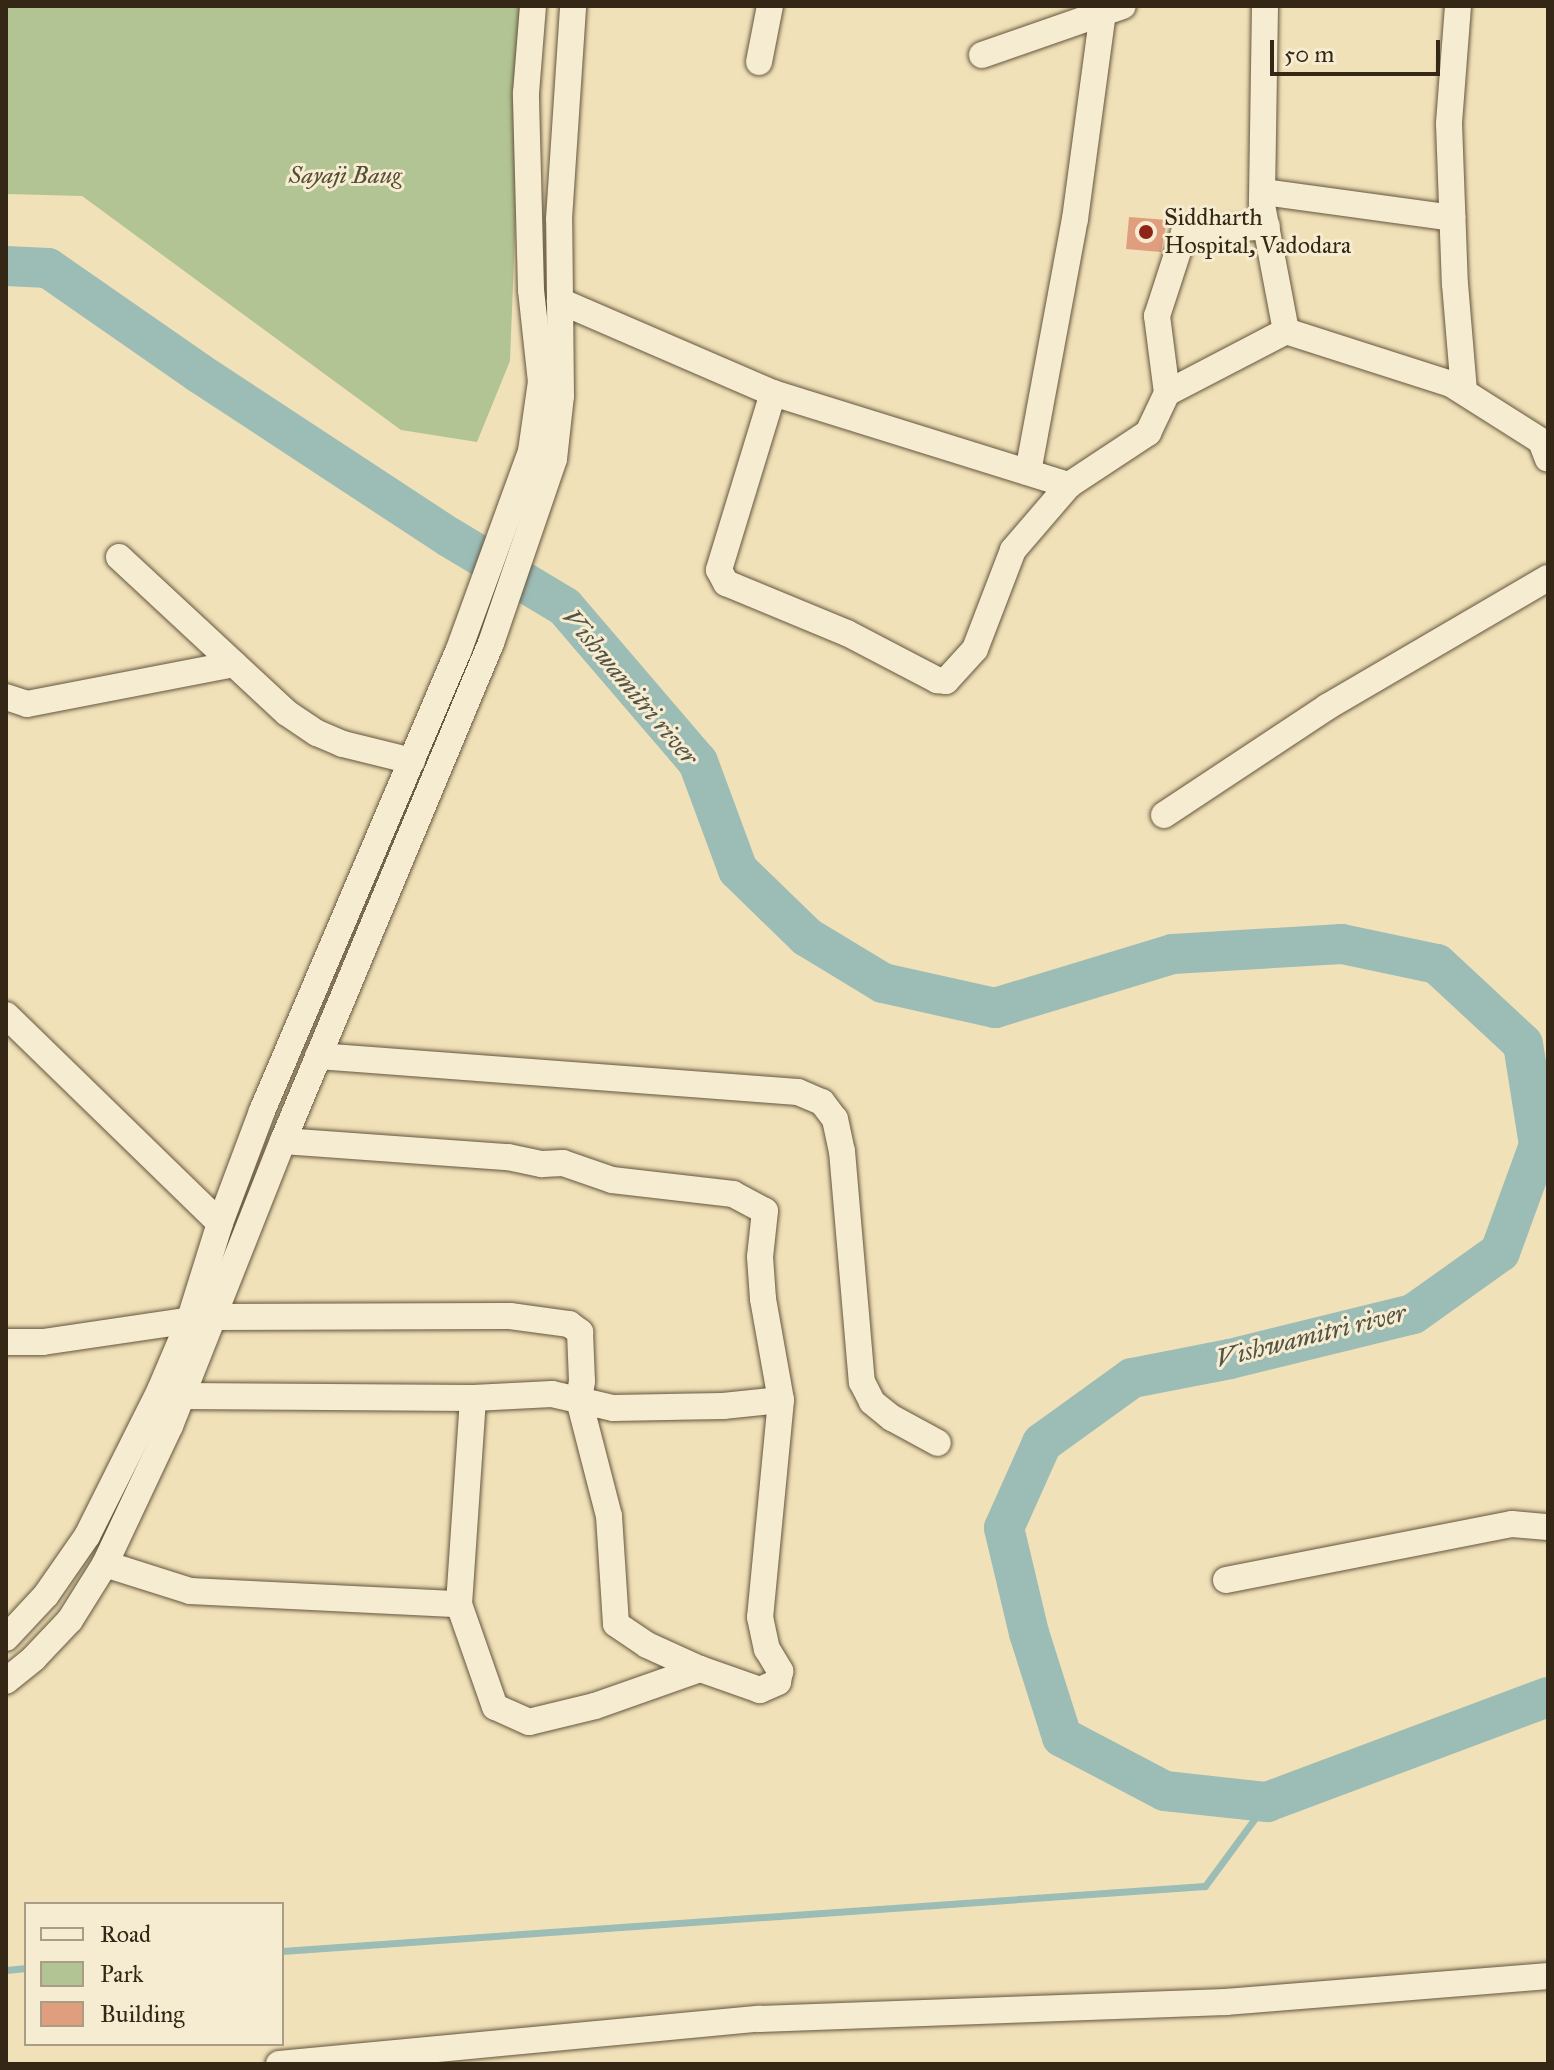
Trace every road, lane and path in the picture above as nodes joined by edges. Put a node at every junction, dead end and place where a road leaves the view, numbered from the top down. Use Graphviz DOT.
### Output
graph roads {
  1 [pos="533,6"];
  2 [pos="573,6"];
  3 [pos="770,6"];
  4 [pos="1265,6"];
  5 [pos="1458,6"];
  6 [pos="1113,9"];
  7 [pos="982,55"];
  8 [pos="759,62"];
  9 [pos="1263,192"];
  10 [pos="1452,218"];
  11 [pos="1267,226"];
  12 [pos="560,301"];
  13 [pos="1286,331"];
  14 [pos="1464,392"];
  15 [pos="773,393"];
  16 [pos="1167,393"];
  17 [pos="1546,447"];
  18 [pos="543,455"];
  19 [pos="1028,472"];
  20 [pos="1069,485"];
  21 [pos="119,557"];
  22 [pos="1548,578"];
  23 [pos="234,664"];
  24 [pos="6,697"];
  25 [pos="412,761"];
  26 [pos="1164,815"];
  27 [pos="6,1015"];
  28 [pos="318,1056"];
  29 [pos="283,1141"];
  30 [pos="220,1223"];
  31 [pos="201,1320"];
  32 [pos="6,1342"];
  33 [pos="182,1396"];
  34 [pos="473,1398"];
  35 [pos="579,1400"];
  36 [pos="781,1400"];
  37 [pos="938,1443"];
  38 [pos="1548,1527"];
  39 [pos="105,1564"];
  40 [pos="1226,1580"];
  41 [pos="459,1604"];
  42 [pos="6,1638"];
  43 [pos="700,1669"];
  44 [pos="6,1681"];
  45 [pos="1548,1976"];
  46 [pos="279,2064"];
  1 -- 18 [label="street"];
  2 -- 12 [label="street"];
  3 -- 8 [label="street"];
  4 -- 9 [label="street"];
  5 -- 10 [label="street"];
  6 -- 7 [label="street"];
  6 -- 19 [label="street"];
  9 -- 10 [label="street"];
  9 -- 11 [label="street"];
  10 -- 14 [label="street"];
  11 -- 13 [label="street"];
  11 -- 16 [label="street"];
  12 -- 15 [label="street"];
  12 -- 18 [label="street"];
  13 -- 14 [label="street"];
  13 -- 16 [label="street"];
  14 -- 17 [label="street"];
  15 -- 19 [label="street"];
  15 -- 20 [label="street"];
  16 -- 20 [label="street"];
  18 -- 25 [label="street"];
  18 -- 28 [label="street"];
  19 -- 20 [label="street"];
  21 -- 23 [label="street"];
  22 -- 26 [label="street"];
  23 -- 24 [label="street"];
  23 -- 25 [label="street"];
  25 -- 30 [label="street"];
  27 -- 30 [label="street"];
  28 -- 29 [label="street"];
  28 -- 37 [label="street"];
  29 -- 31 [label="street"];
  29 -- 36 [label="street"];
  30 -- 31 [label="street"];
  31 -- 32 [label="street"];
  31 -- 33 [label="street"];
  31 -- 35 [label="street"];
  31 -- 42 [label="street"];
  33 -- 34 [label="street"];
  33 -- 39 [label="street"];
  34 -- 35 [label="street"];
  34 -- 41 [label="street"];
  35 -- 36 [label="street"];
  35 -- 43 [label="street"];
  36 -- 43 [label="street"];
  38 -- 40 [label="street"];
  39 -- 41 [label="street"];
  39 -- 44 [label="street"];
  41 -- 43 [label="street"];
  45 -- 46 [label="street"];
}
